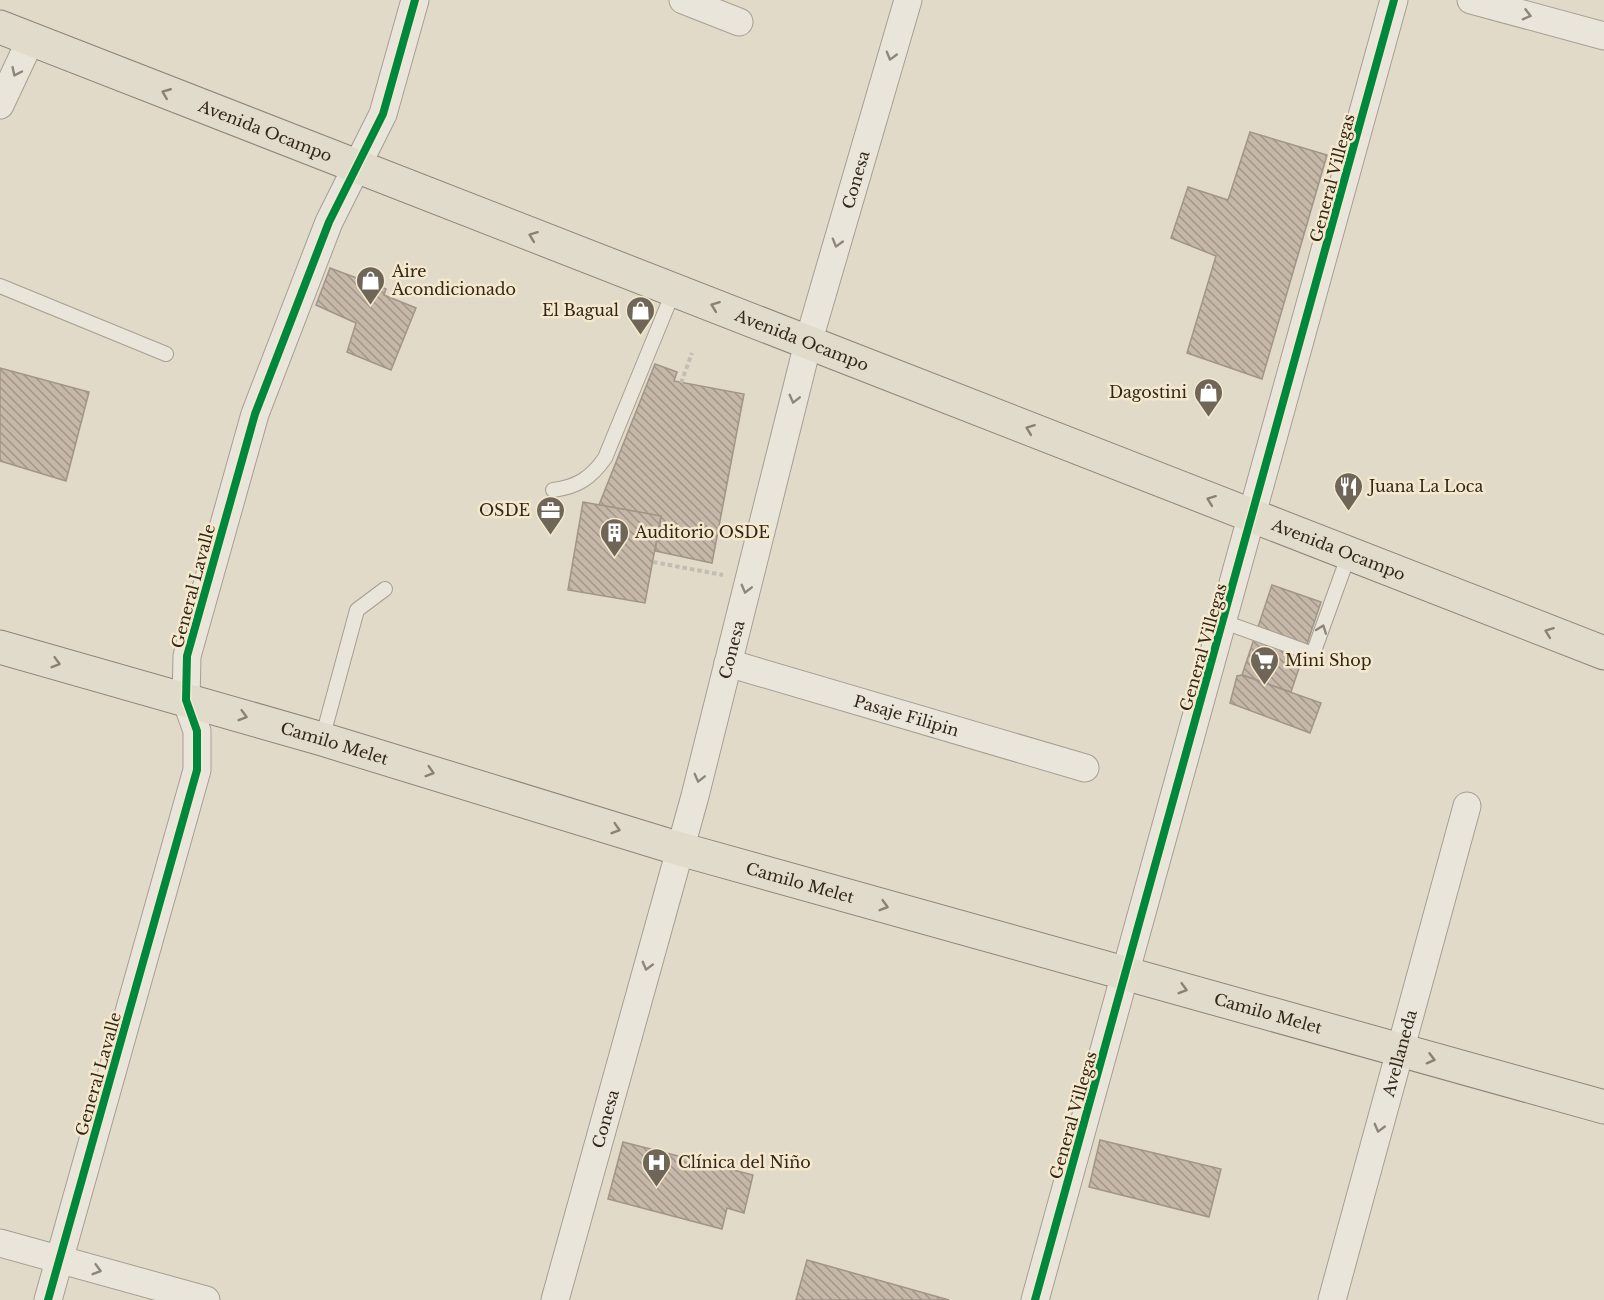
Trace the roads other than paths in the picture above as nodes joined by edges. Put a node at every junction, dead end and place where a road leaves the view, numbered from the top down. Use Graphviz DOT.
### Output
graph roads {
  1 [pos="415,0"];
  2 [pos="682,0"];
  3 [pos="908,0"];
  4 [pos="1394,0"];
  5 [pos="1471,0"];
  6 [pos="739,22"];
  7 [pos="0,27"];
  8 [pos="1604,36"];
  9 [pos="31,39"];
  10 [pos="0,105"];
  11 [pos="357,169"];
  12 [pos="0,286"];
  13 [pos="674,290"];
  14 [pos="808,343"];
  15 [pos="166,354"];
  16 [pos="553,490"];
  17 [pos="1254,517"];
  18 [pos="1349,554"];
  19 [pos="385,589"];
  20 [pos="1224,621"];
  21 [pos="0,647"];
  22 [pos="1604,653"];
  23 [pos="728,663"];
  24 [pos="186,700"];
  25 [pos="321,739"];
  26 [pos="1085,768"];
  27 [pos="1467,806"];
  28 [pos="680,849"];
  29 [pos="1126,974"];
  30 [pos="1400,1051"];
  31 [pos="1604,1107"];
  32 [pos="0,1243"];
  33 [pos="60,1260"];
  34 [pos="48,1300"];
  35 [pos="206,1300"];
  36 [pos="555,1300"];
  37 [pos="1035,1300"];
  38 [pos="1332,1300"];
  1 -- 11 [label="street, General Lavalle"];
  2 -- 6 [label="street"];
  3 -- 14 [label="street, Conesa, one-way"];
  4 -- 17 [label="street, General Villegas"];
  5 -- 8 [label="street, one-way"];
  7 -- 9 [label="main road, Avenida Ocampo"];
  9 -- 10 [label="street, one-way"];
  11 -- 9 [label="main road, Avenida Ocampo, one-way"];
  13 -- 11 [label="main road, Avenida Ocampo, one-way"];
  11 -- 24 [label="street, General Lavalle"];
  12 -- 15 [label="lane"];
  14 -- 13 [label="main road, Avenida Ocampo, one-way"];
  13 -- 16 [label="lane"];
  17 -- 14 [label="main road, Avenida Ocampo, one-way"];
  14 -- 23 [label="street, Conesa, one-way"];
  17 -- 18 [label="main road, Avenida Ocampo"];
  17 -- 20 [label="street, General Villegas"];
  20 -- 18 [label="lane, one-way"];
  22 -- 18 [label="main road, Avenida Ocampo, one-way"];
  19 -- 25 [label="lane"];
  20 -- 29 [label="street, General Villegas"];
  21 -- 24 [label="main road, Camilo Melet, one-way"];
  23 -- 26 [label="street, Pasaje Filipin"];
  23 -- 28 [label="street, Conesa, one-way"];
  24 -- 25 [label="main road, Camilo Melet, one-way"];
  24 -- 33 [label="street, General Lavalle"];
  25 -- 28 [label="main road, Camilo Melet, one-way"];
  27 -- 30 [label="street, Avellaneda"];
  28 -- 29 [label="main road, Camilo Melet, one-way"];
  28 -- 36 [label="street, Conesa, one-way"];
  29 -- 30 [label="main road, Camilo Melet, one-way"];
  29 -- 37 [label="street, General Villegas"];
  30 -- 31 [label="main road, Camilo Melet, one-way"];
  30 -- 38 [label="street, Avellaneda, one-way"];
  32 -- 33 [label="street"];
  33 -- 34 [label="street, General Lavalle"];
  33 -- 35 [label="street, one-way"];
}
